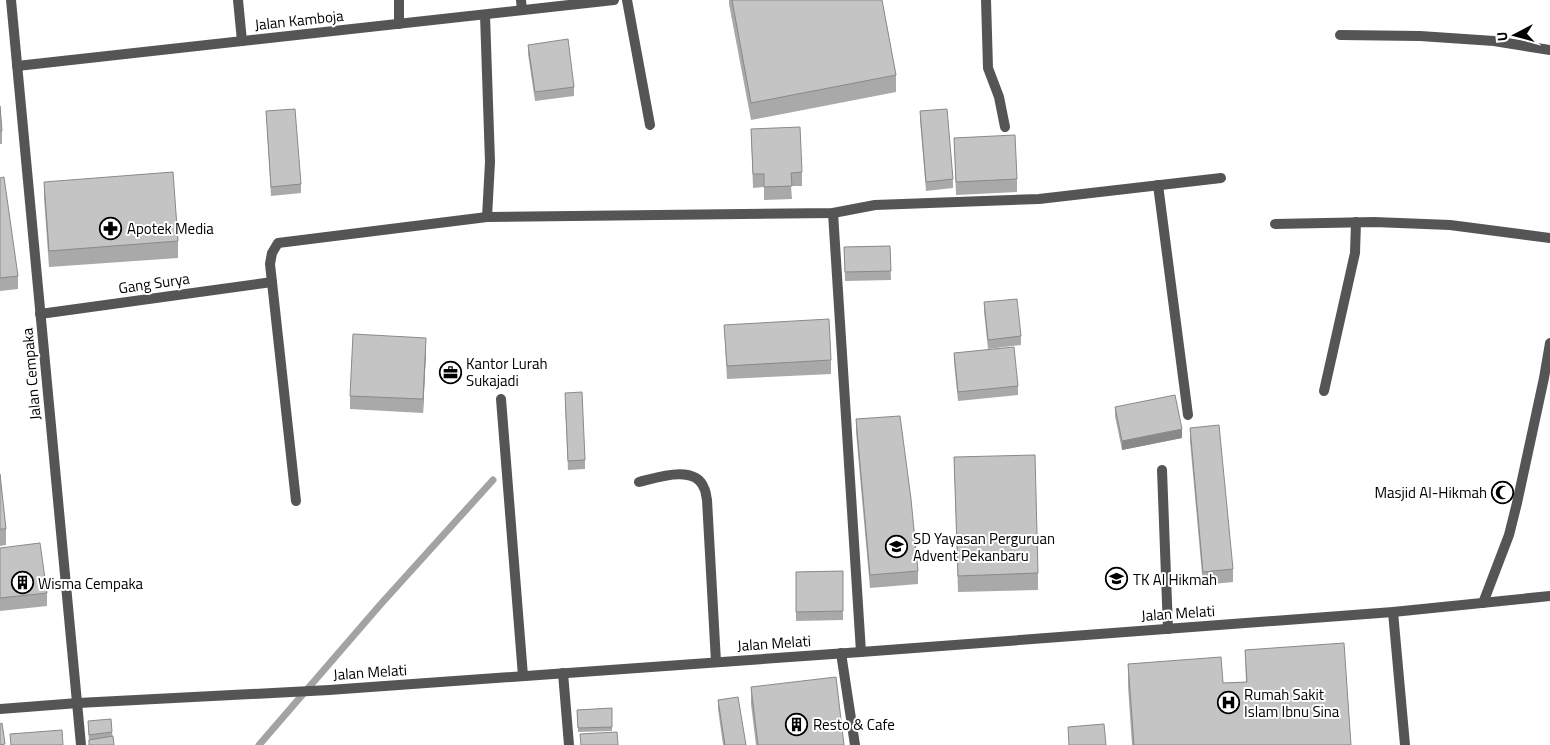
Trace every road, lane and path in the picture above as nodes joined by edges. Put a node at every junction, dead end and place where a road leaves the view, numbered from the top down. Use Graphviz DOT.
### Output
graph roads {
  1 [pos="11,0"];
  2 [pos="238,0"];
  3 [pos="399,0"];
  4 [pos="614,0"];
  5 [pos="626,0"];
  6 [pos="986,0"];
  7 [pos="521,5"];
  8 [pos="485,15"];
  9 [pos="399,24"];
  10 [pos="1340,35"];
  11 [pos="242,41"];
  12 [pos="1550,50"];
  13 [pos="17,66"];
  14 [pos="650,125"];
  15 [pos="1005,127"];
  16 [pos="1221,178"];
  17 [pos="1158,185"];
  18 [pos="833,213"];
  19 [pos="487,217"];
  20 [pos="1356,222"];
  21 [pos="1275,224"];
  22 [pos="1550,238"];
  23 [pos="272,282"];
  24 [pos="40,314"];
  25 [pos="1550,343"];
  26 [pos="1324,391"];
  27 [pos="501,399"];
  28 [pos="1188,414"];
  29 [pos="1162,470"];
  30 [pos="639,482"];
  31 [pos="296,501"];
  32 [pos="1550,596"];
  33 [pos="1483,603"];
  34 [pos="1393,612"];
  35 [pos="1168,629"];
  36 [pos="861,652"];
  37 [pos="841,653"];
  38 [pos="716,662"];
  39 [pos="563,673"];
  40 [pos="523,676"];
  41 [pos="78,703"];
  42 [pos="0,709"];
  43 [pos="81,745"];
  44 [pos="570,745"];
  45 [pos="855,745"];
  46 [pos="1405,745"];
  1 -- 13 [label="street, Jalan Cempaka"];
  2 -- 11 [label="street"];
  3 -- 9 [label="street"];
  4 -- 7 [label="street, Jalan Kamboja"];
  5 -- 14 [label="street"];
  6 -- 15 [label="street"];
  7 -- 8 [label="street, Jalan Kamboja"];
  8 -- 9 [label="street, Jalan Kamboja"];
  8 -- 19 [label="street"];
  9 -- 11 [label="street, Jalan Kamboja"];
  10 -- 12 [label="street"];
  11 -- 13 [label="street, Jalan Kamboja"];
  13 -- 24 [label="street, Jalan Cempaka"];
  16 -- 17 [label="street"];
  17 -- 18 [label="street"];
  17 -- 28 [label="street"];
  18 -- 19 [label="street"];
  18 -- 36 [label="street"];
  19 -- 23 [label="street"];
  20 -- 21 [label="street"];
  20 -- 22 [label="street"];
  20 -- 26 [label="street"];
  23 -- 24 [label="street, Gang Surya"];
  23 -- 31 [label="street"];
  24 -- 41 [label="street, Jalan Cempaka"];
  25 -- 33 [label="street"];
  27 -- 40 [label="street"];
  29 -- 35 [label="street"];
  30 -- 38 [label="street"];
  32 -- 33 [label="street, Jalan Melati"];
  33 -- 34 [label="street, Jalan Melati"];
  34 -- 35 [label="street, Jalan Melati"];
  34 -- 46 [label="street"];
  35 -- 36 [label="street, Jalan Melati"];
  36 -- 37 [label="street, Jalan Melati"];
  37 -- 38 [label="street, Jalan Melati"];
  37 -- 45 [label="street"];
  38 -- 39 [label="street, Jalan Melati"];
  39 -- 40 [label="street, Jalan Melati"];
  39 -- 44 [label="street"];
  40 -- 41 [label="street, Jalan Melati"];
  41 -- 42 [label="street, Jalan Melati"];
  41 -- 43 [label="street, Jalan Cempaka"];
}
